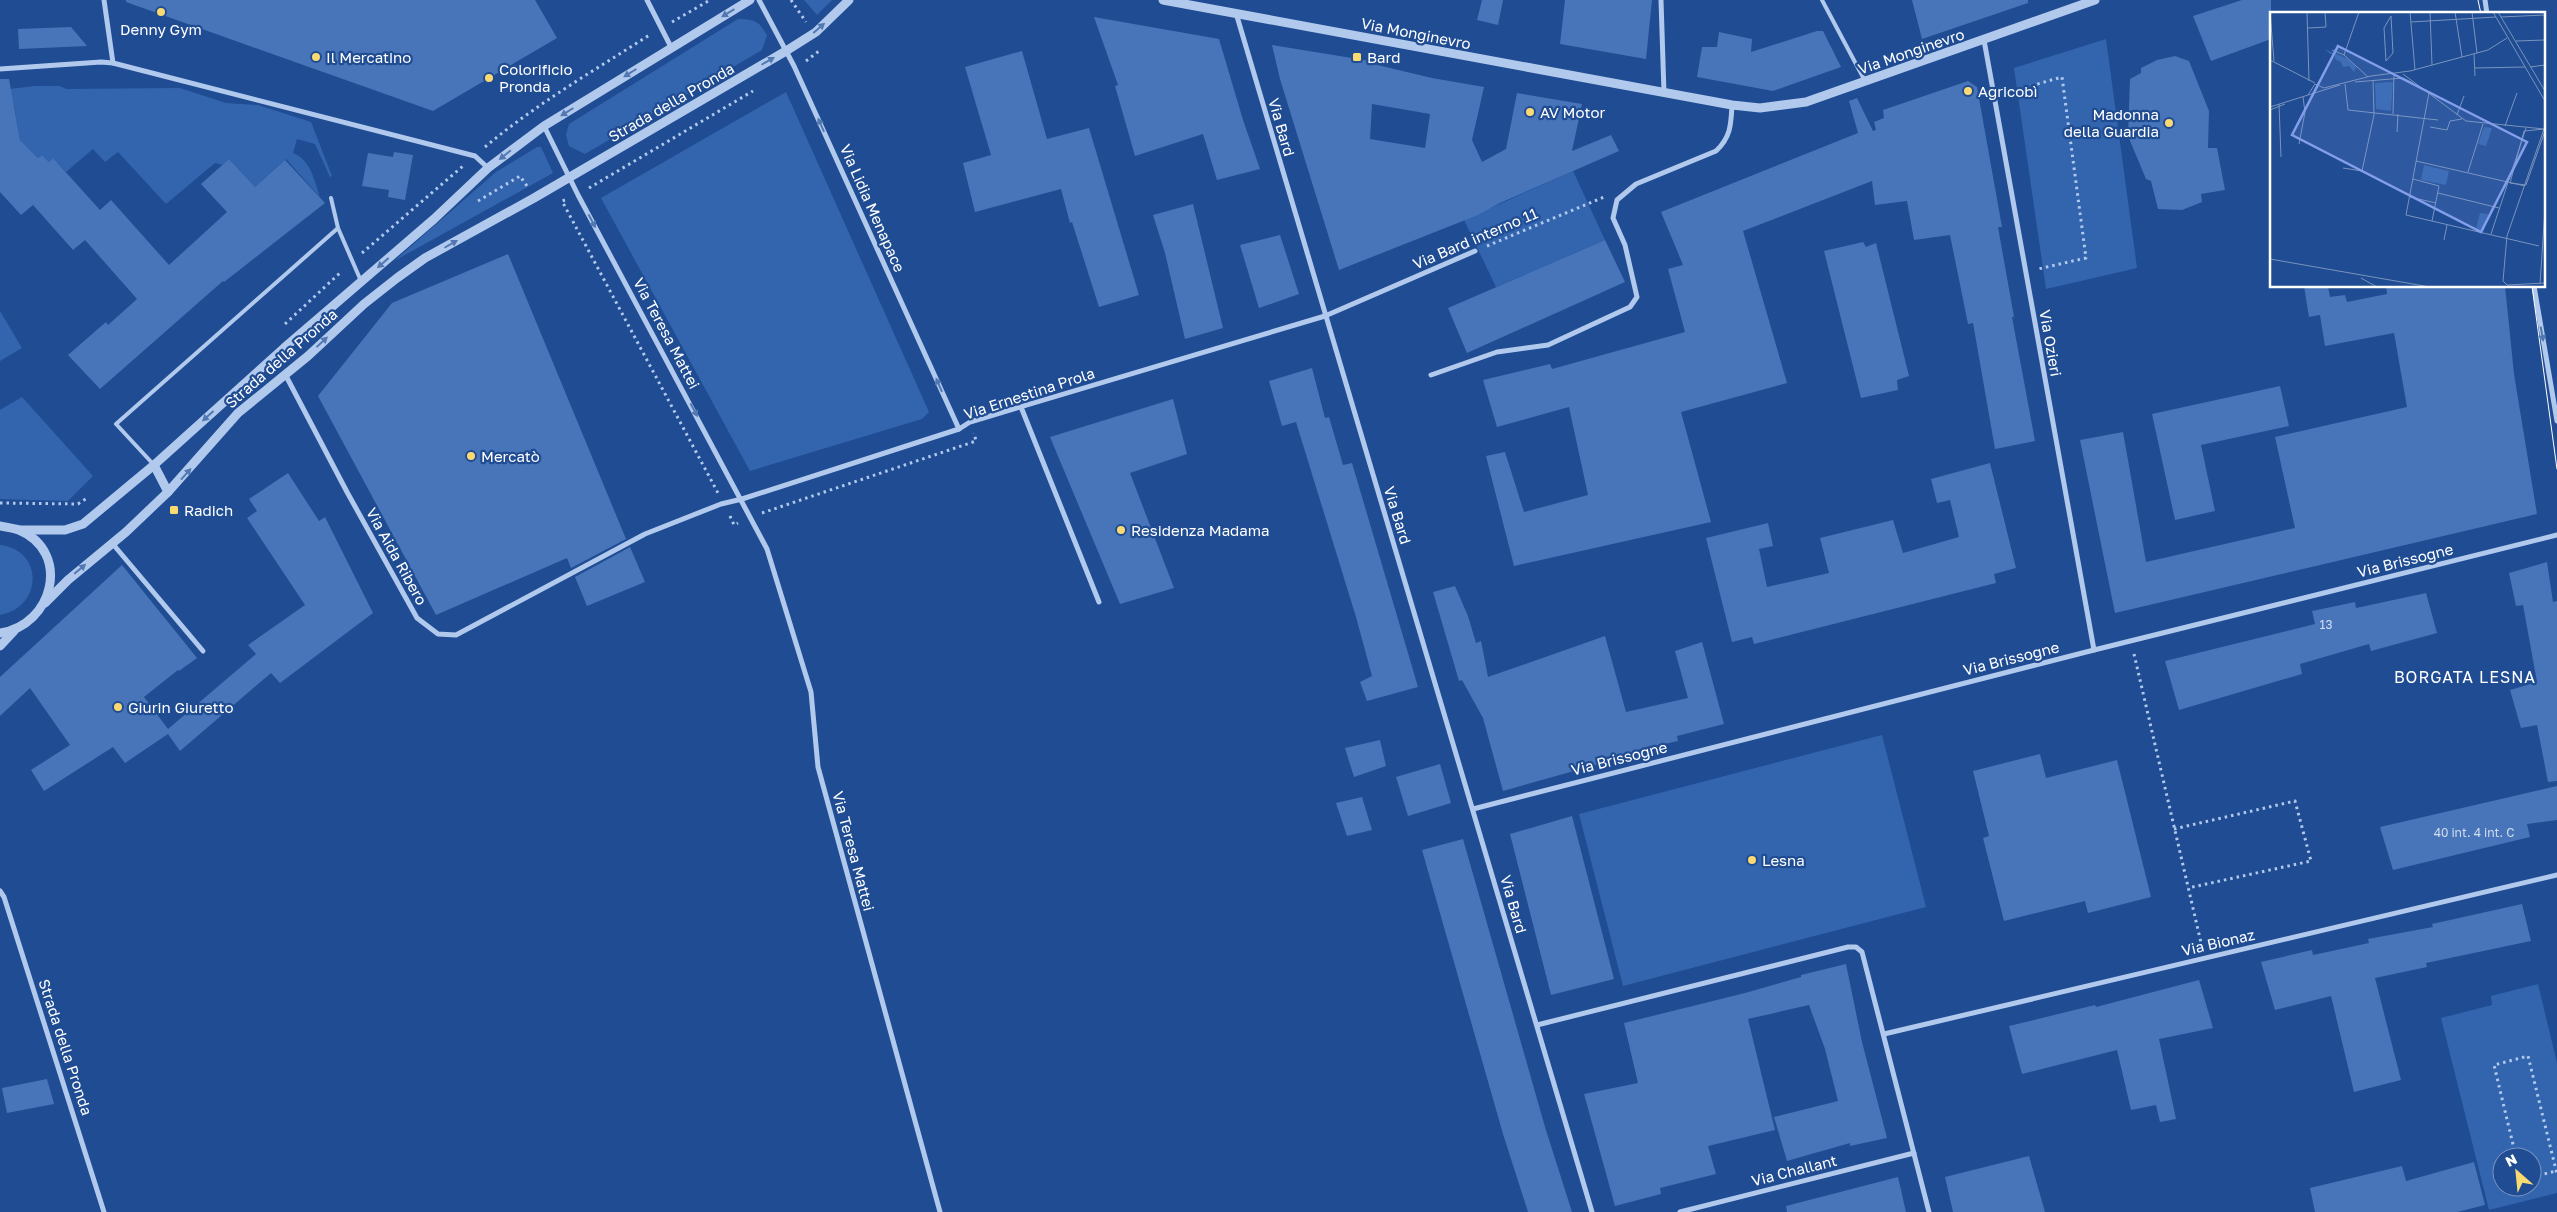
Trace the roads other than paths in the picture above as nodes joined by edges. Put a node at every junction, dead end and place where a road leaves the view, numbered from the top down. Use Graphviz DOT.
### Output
graph roads {
  1 [pos="104,0"];
  2 [pos="646,0"];
  3 [pos="750,0"];
  4 [pos="759,0"];
  5 [pos="849,0"];
  6 [pos="1163,0"];
  7 [pos="1661,0"];
  8 [pos="1822,0"];
  9 [pos="2095,0"];
  10 [pos="1236,13"];
  11 [pos="1984,40"];
  12 [pos="671,47"];
  13 [pos="786,51"];
  14 [pos="113,63"];
  15 [pos="0,70"];
  16 [pos="1865,82"];
  17 [pos="1664,93"];
  18 [pos="1732,105"];
  19 [pos="544,126"];
  20 [pos="488,168"];
  21 [pos="570,177"];
  22 [pos="331,198"];
  23 [pos="338,228"];
  24 [pos="1475,251"];
  25 [pos="361,281"];
  26 [pos="2534,288"];
  27 [pos="1325,316"];
  28 [pos="285,373"];
  29 [pos="1431,375"];
  30 [pos="1021,407"];
  31 [pos="2557,421"];
  32 [pos="959,429"];
  33 [pos="154,465"];
  34 [pos="168,492"];
  35 [pos="742,499"];
  36 [pos="0,526"];
  37 [pos="19,530"];
  38 [pos="2557,535"];
  39 [pos="112,543"];
  40 [pos="1099,602"];
  41 [pos="45,603"];
  42 [pos="14,631"];
  43 [pos="0,633"];
  44 [pos="0,646"];
  45 [pos="203,650"];
  46 [pos="2094,650"];
  47 [pos="1473,809"];
  48 [pos="2557,874"];
  49 [pos="0,891"];
  50 [pos="1537,1025"];
  51 [pos="1884,1034"];
  52 [pos="1914,1153"];
  53 [pos="104,1212"];
  54 [pos="940,1212"];
  55 [pos="1592,1212"];
  56 [pos="1680,1212"];
  57 [pos="1929,1212"];
  1 -- 14 [label="street"];
  2 -- 12 [label="street"];
  3 -- 12 [label="street, Strada della Pronda, one-way"];
  4 -- 13 [label="street, Via Lidia Menapace"];
  13 -- 5 [label="street, Strada della Pronda, one-way"];
  6 -- 10 [label="street, Via Monginevro"];
  7 -- 17 [label="street"];
  8 -- 16 [label="lane"];
  9 -- 11 [label="street, Via Monginevro"];
  10 -- 17 [label="street, Via Monginevro"];
  10 -- 27 [label="street, Via Bard"];
  11 -- 16 [label="street, Via Monginevro"];
  11 -- 46 [label="street, Via Ozieri"];
  12 -- 19 [label="street, Strada della Pronda, one-way"];
  21 -- 13 [label="street, Strada della Pronda, one-way"];
  32 -- 13 [label="street, Via Lidia Menapace, one-way"];
  14 -- 15 [label="street"];
  14 -- 20 [label="street"];
  16 -- 18 [label="street, Via Monginevro"];
  17 -- 18 [label="street, Via Monginevro"];
  18 -- 29 [label="street"];
  19 -- 20 [label="street, Strada della Pronda, one-way"];
  19 -- 21 [label="street"];
  20 -- 25 [label="street, Strada della Pronda, one-way"];
  28 -- 21 [label="street, Strada della Pronda, one-way"];
  21 -- 35 [label="street, Via Teresa Mattei, one-way"];
  22 -- 23 [label="lane"];
  23 -- 25 [label="lane"];
  23 -- 33 [label="lane"];
  24 -- 27 [label="street, Via Bard interno 11"];
  25 -- 33 [label="street, Strada della Pronda, one-way"];
  26 -- 31 [label="street, one-way"];
  27 -- 30 [label="street, Via Ernestina Prola"];
  27 -- 47 [label="street, Via Bard"];
  34 -- 28 [label="street, Strada della Pronda, one-way"];
  28 -- 35 [label="street, Via Aida Ribero"];
  30 -- 32 [label="street, Via Ernestina Prola"];
  30 -- 40 [label="street"];
  32 -- 35 [label="street, Via Ernestina Prola"];
  33 -- 34 [label="street"];
  33 -- 37 [label="street, Strada della Pronda"];
  34 -- 39 [label="street, Strada della Pronda"];
  35 -- 54 [label="street, Via Teresa Mattei"];
  36 -- 37 [label="street, Strada della Pronda"];
  37 -- 41 [label="street"];
  38 -- 46 [label="street, Via Brissogne"];
  41 -- 39 [label="street, Strada della Pronda, one-way"];
  39 -- 45 [label="street"];
  41 -- 42 [label="street, Strada della Pronda"];
  42 -- 43 [label="street"];
  42 -- 44 [label="street"];
  46 -- 47 [label="street, Via Brissogne"];
  47 -- 50 [label="street, Via Bard"];
  48 -- 51 [label="street, Via Bionaz"];
  49 -- 53 [label="street, Strada della Pronda"];
  50 -- 51 [label="street"];
  50 -- 55 [label="street, Via Bard"];
  51 -- 52 [label="street"];
  52 -- 56 [label="street, Via Challant"];
  52 -- 57 [label="street"];
}
